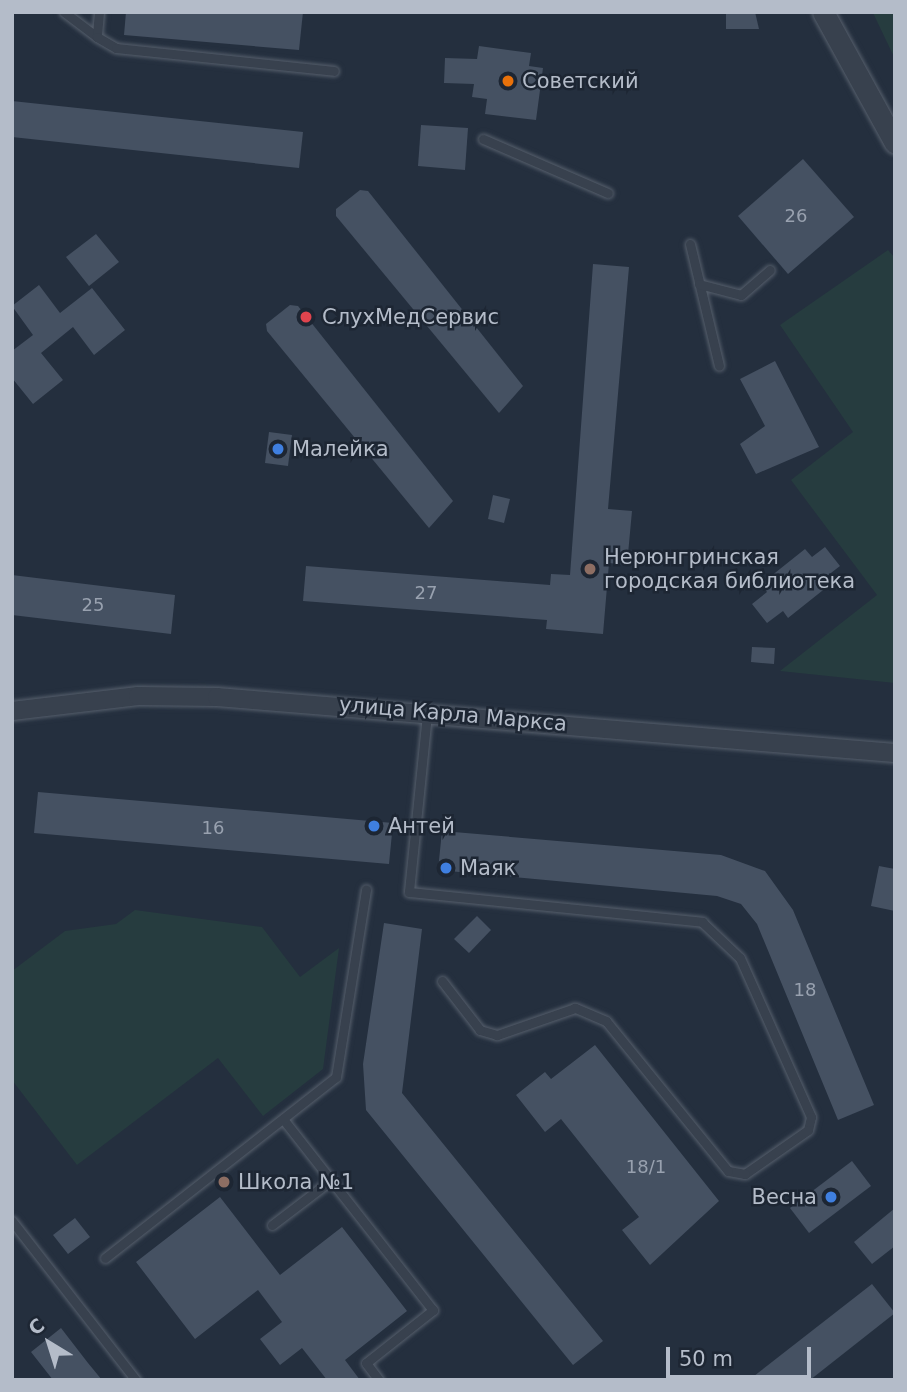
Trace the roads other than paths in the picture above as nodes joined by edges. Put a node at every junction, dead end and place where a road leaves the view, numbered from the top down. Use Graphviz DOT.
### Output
graph roads {
  1 [pos="64,12"];
  2 [pos="99,12"];
  3 [pos="823,12"];
  4 [pos="97,37"];
  5 [pos="334,71"];
  6 [pos="483,139"];
  7 [pos="895,143"];
  8 [pos="608,194"];
  9 [pos="690,244"];
  10 [pos="770,270"];
  11 [pos="699,284"];
  12 [pos="719,366"];
  13 [pos="12,711"];
  14 [pos="428,711"];
  15 [pos="895,754"];
  16 [pos="366,889"];
  17 [pos="442,981"];
  18 [pos="283,1119"];
  19 [pos="331,1180"];
  20 [pos="12,1221"];
  21 [pos="272,1225"];
  22 [pos="105,1258"];
  23 [pos="136,1380"];
  24 [pos="379,1380"];
  1 -- 4 [label="lane"];
  2 -- 4 [label="lane"];
  3 -- 7 [label="street"];
  4 -- 5 [label="lane"];
  6 -- 8 [label="lane"];
  9 -- 11 [label="lane"];
  10 -- 11 [label="lane"];
  11 -- 12 [label="lane"];
  13 -- 14 [label="street, улица Карла Маркса"];
  14 -- 15 [label="street, улица Карла Маркса"];
  14 -- 17 [label="lane"];
  16 -- 18 [label="lane"];
  18 -- 19 [label="lane"];
  18 -- 22 [label="lane"];
  19 -- 21 [label="lane"];
  19 -- 24 [label="lane"];
  20 -- 23 [label="lane"];
}
